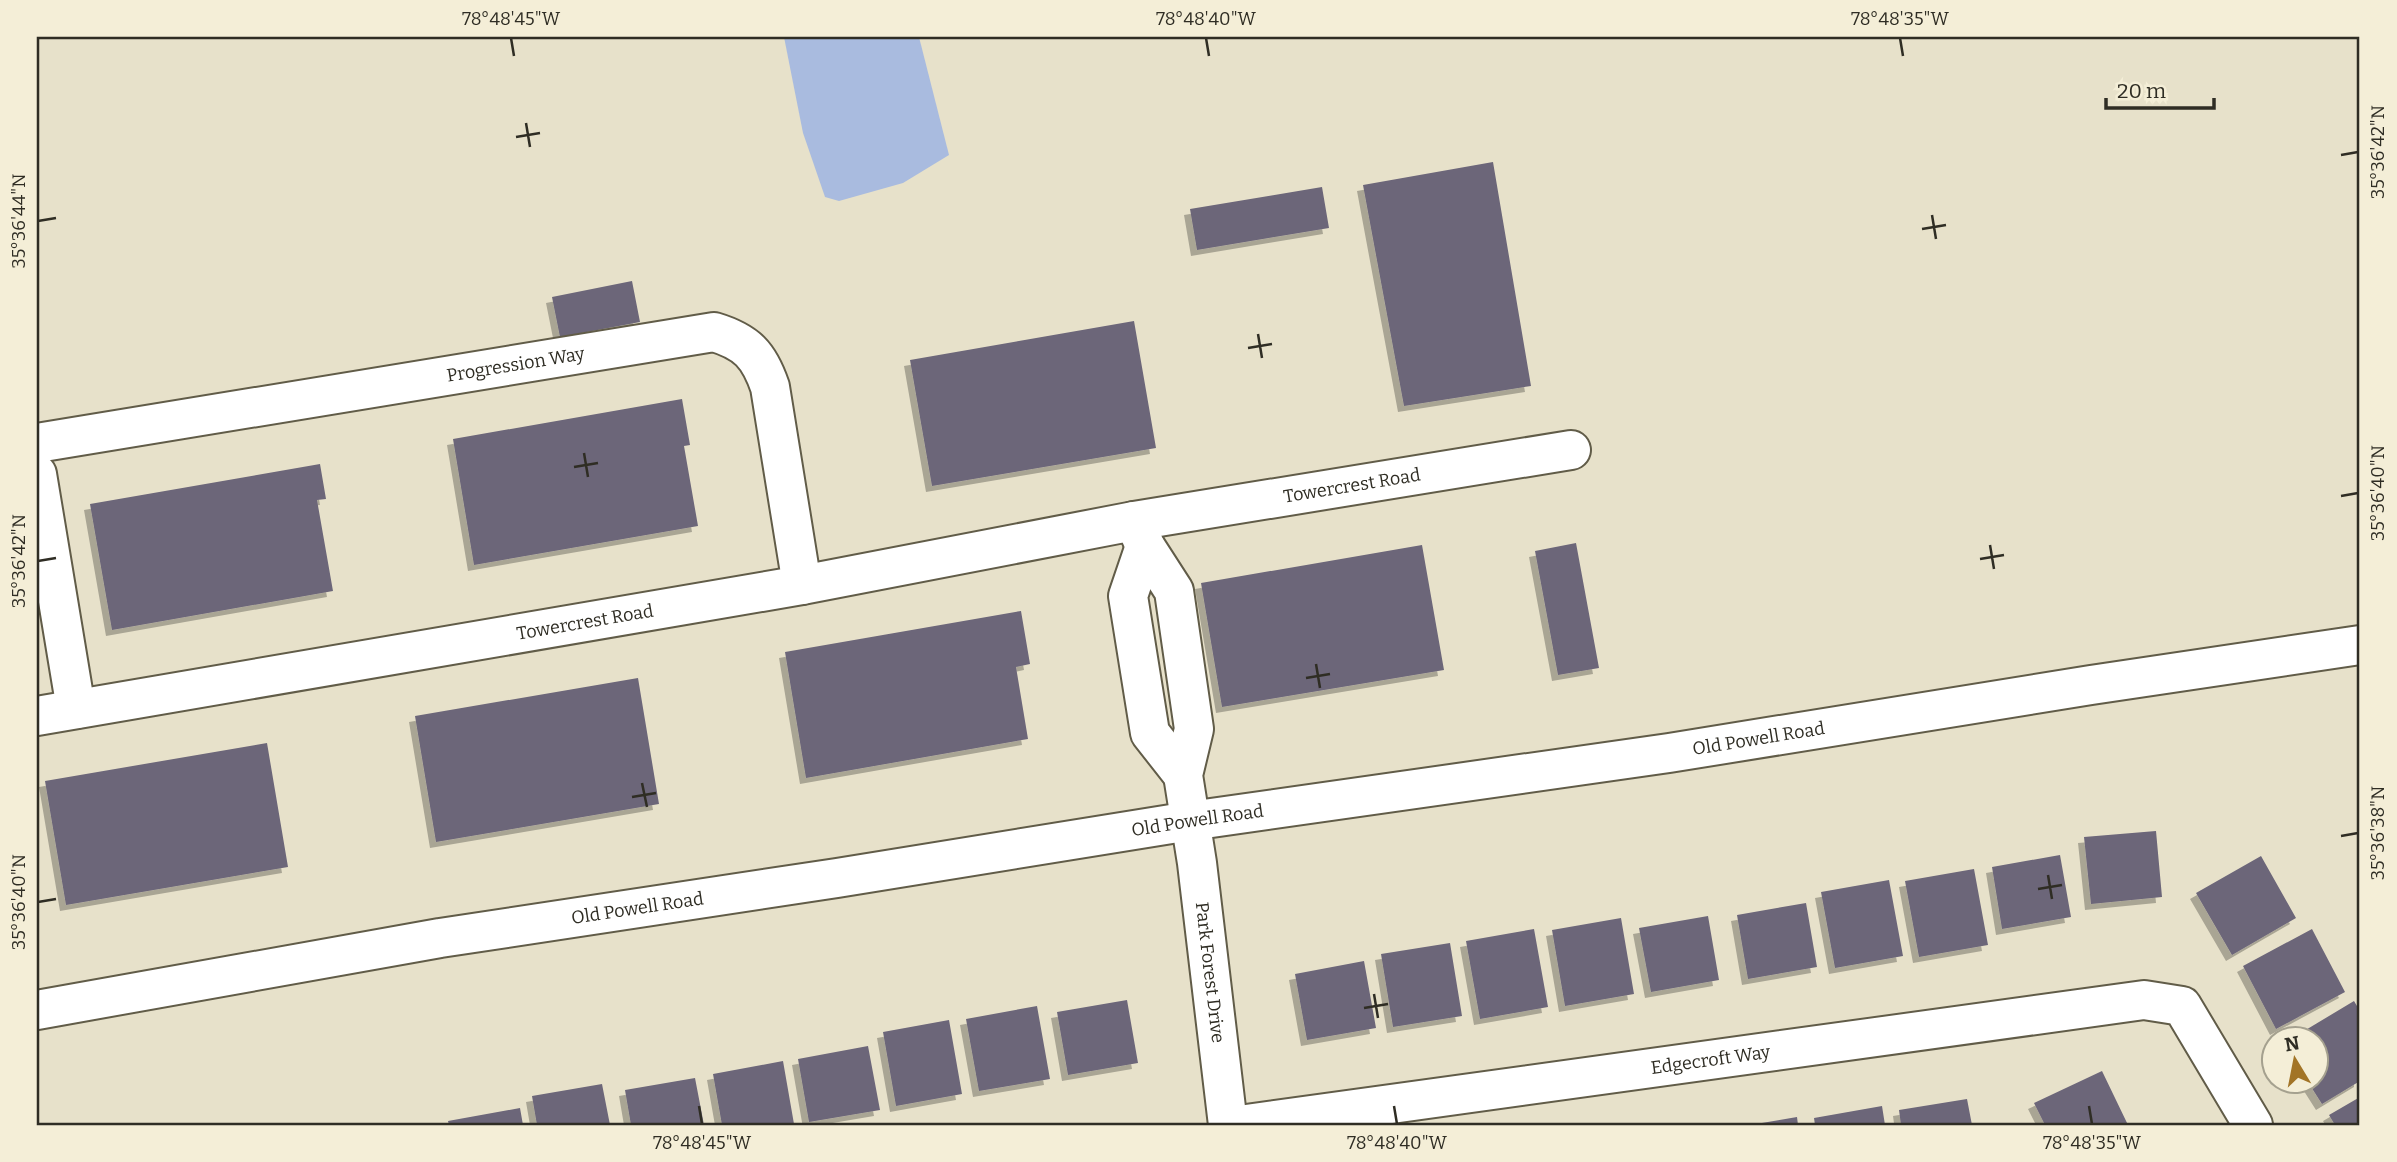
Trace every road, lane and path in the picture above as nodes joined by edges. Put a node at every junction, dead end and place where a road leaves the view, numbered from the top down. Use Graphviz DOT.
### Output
graph roads {
  1 [pos="37,443"];
  2 [pos="1571,450"];
  3 [pos="37,474"];
  4 [pos="1139,533"];
  5 [pos="802,585"];
  6 [pos="2360,645"];
  7 [pos="76,709"];
  8 [pos="37,716"];
  9 [pos="1190,821"];
  10 [pos="37,1010"];
  11 [pos="1228,1125"];
  12 [pos="1239,1125"];
  13 [pos="2253,1125"];
  1 -- 5 [label="street, Progression Way"];
  2 -- 4 [label="street, Towercrest Road"];
  3 -- 7 [label="street"];
  4 -- 5 [label="street, Towercrest Road"];
  4 -- 9 [label="street"];
  5 -- 7 [label="street, Towercrest Road"];
  6 -- 9 [label="street, Old Powell Road"];
  7 -- 8 [label="street, Towercrest Road"];
  9 -- 10 [label="street, Old Powell Road"];
  9 -- 11 [label="street, Park Forest Drive"];
  12 -- 13 [label="street, Edgecroft Way"];
}
